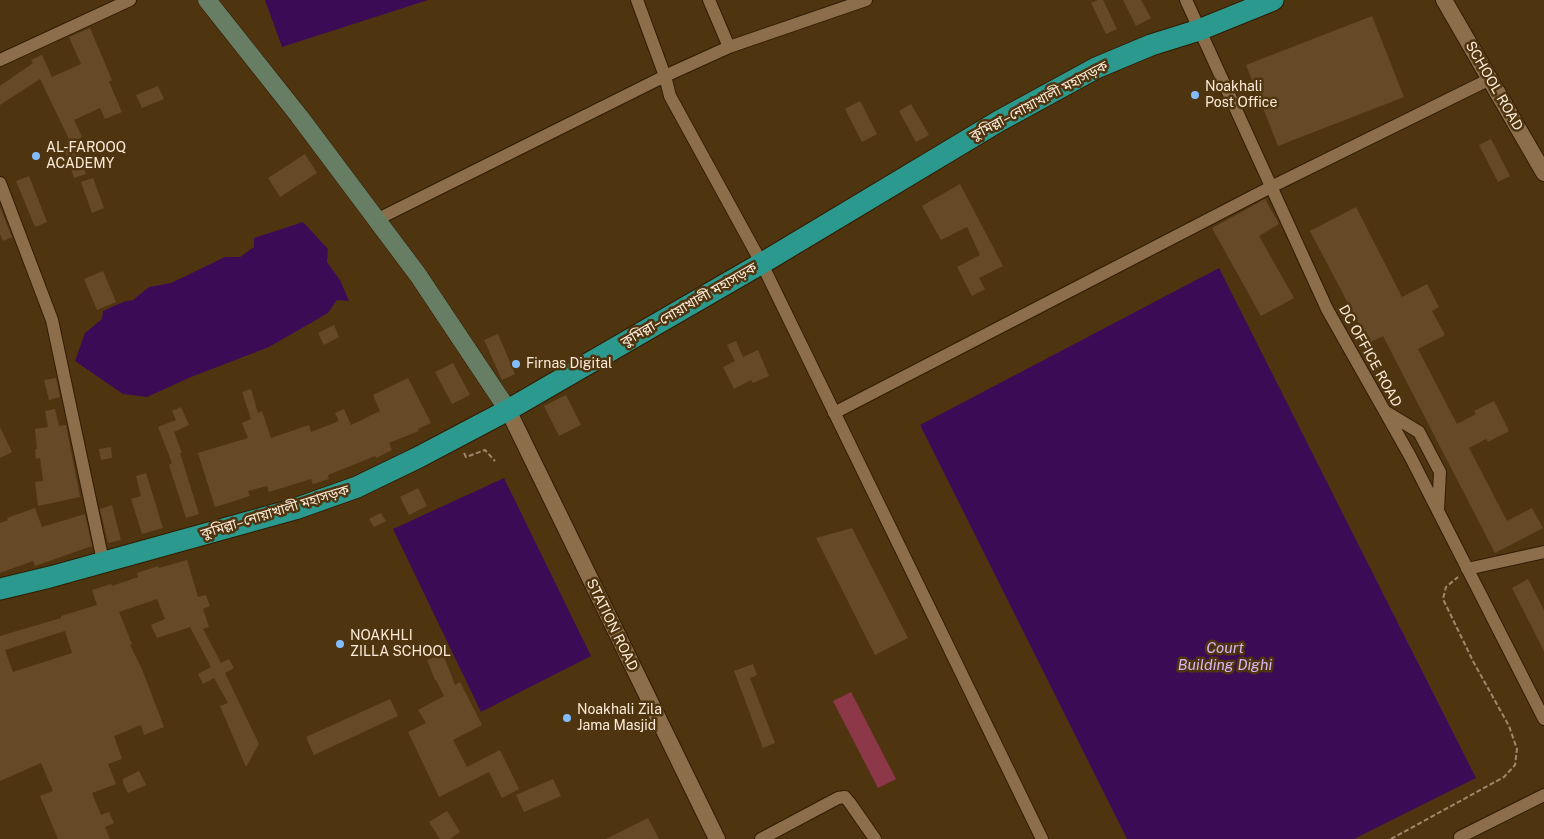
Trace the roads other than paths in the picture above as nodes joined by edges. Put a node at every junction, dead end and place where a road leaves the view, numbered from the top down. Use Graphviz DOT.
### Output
graph roads {
  1 [pos="130,0"];
  2 [pos="207,0"];
  3 [pos="637,0"];
  4 [pos="709,0"];
  5 [pos="866,0"];
  6 [pos="1186,0"];
  7 [pos="1273,0"];
  8 [pos="1444,0"];
  9 [pos="1199,30"];
  10 [pos="729,47"];
  11 [pos="0,60"];
  12 [pos="666,76"];
  13 [pos="1490,78"];
  14 [pos="1544,173"];
  15 [pos="0,183"];
  16 [pos="1271,187"];
  17 [pos="376,220"];
  18 [pos="762,264"];
  19 [pos="508,410"];
  20 [pos="1384,410"];
  21 [pos="834,413"];
  22 [pos="1438,510"];
  23 [pos="1544,552"];
  24 [pos="103,561"];
  25 [pos="1467,569"];
  26 [pos="0,589"];
  27 [pos="1544,719"];
  28 [pos="1544,795"];
  29 [pos="1459,838"];
  30 [pos="717,839"];
  31 [pos="761,839"];
  32 [pos="876,839"];
  33 [pos="1042,839"];
  1 -- 11 [label="street"];
  2 -- 17 [label="main road"];
  3 -- 12 [label="street"];
  4 -- 10 [label="street"];
  5 -- 10 [label="street"];
  6 -- 9 [label="street, DC OFFICE ROAD"];
  7 -- 9 [label="highway, কুমিল্লা–নোয়াখালী মহাসড়ক"];
  8 -- 13 [label="street, SCHOOL ROAD"];
  9 -- 16 [label="street, DC OFFICE ROAD"];
  9 -- 18 [label="highway, কুমিল্লা–নোয়াখালী মহাসড়ক"];
  10 -- 12 [label="street"];
  12 -- 17 [label="street"];
  12 -- 18 [label="street"];
  13 -- 14 [label="street, SCHOOL ROAD"];
  13 -- 16 [label="street"];
  15 -- 24 [label="street"];
  16 -- 20 [label="street, DC OFFICE ROAD"];
  16 -- 21 [label="street"];
  17 -- 19 [label="main road"];
  18 -- 19 [label="highway, কুমিল্লা–নোয়াখালী মহাসড়ক"];
  18 -- 21 [label="street"];
  19 -- 24 [label="highway, কুমিল্লা–নোয়াখালী মহাসড়ক"];
  19 -- 30 [label="street, STATION ROAD"];
  20 -- 22 [label="street, DC OFFICE ROAD"];
  20 -- 22 [label="street"];
  21 -- 33 [label="street"];
  22 -- 25 [label="street, DC OFFICE ROAD"];
  23 -- 25 [label="street"];
  24 -- 26 [label="highway, কুমিল্লা–নোয়াখালী মহাসড়ক"];
  25 -- 27 [label="street, DC OFFICE ROAD"];
  28 -- 29 [label="street"];
  31 -- 32 [label="street"];
}
